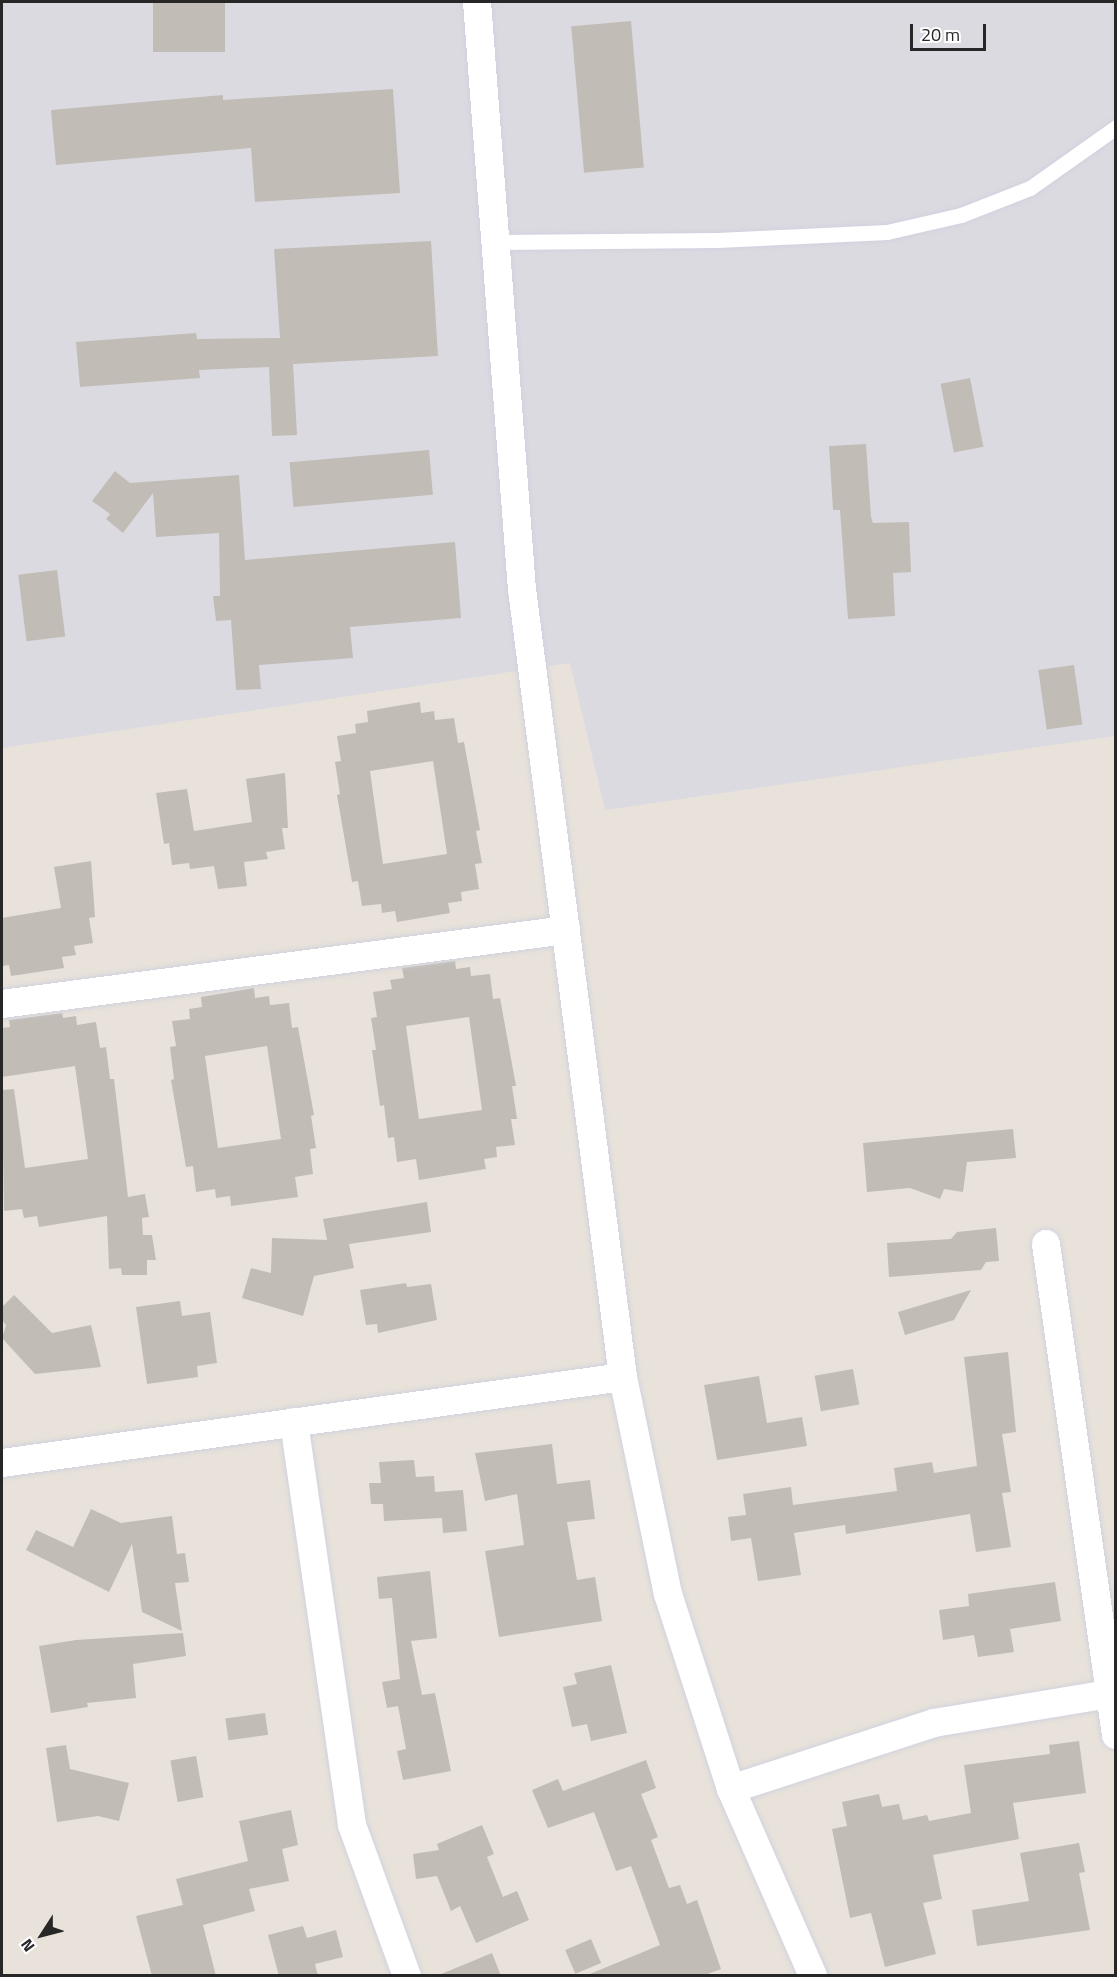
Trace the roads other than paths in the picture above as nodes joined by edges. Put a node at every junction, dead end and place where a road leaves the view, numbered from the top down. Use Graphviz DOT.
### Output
graph roads {
  1 [pos="477,2"];
  2 [pos="1116,127"];
  3 [pos="497,242"];
  4 [pos="566,930"];
  5 [pos="2,1004"];
  6 [pos="1046,1244"];
  7 [pos="622,1377"];
  8 [pos="294,1422"];
  9 [pos="2,1463"];
  10 [pos="1112,1693"];
  11 [pos="1116,1735"];
  12 [pos="731,1789"];
  13 [pos="406,1976"];
  14 [pos="813,1976"];
  1 -- 3 [label="street"];
  2 -- 3 [label="lane"];
  3 -- 4 [label="street"];
  4 -- 5 [label="street"];
  4 -- 7 [label="street"];
  6 -- 10 [label="street"];
  7 -- 8 [label="street"];
  7 -- 12 [label="street"];
  8 -- 9 [label="street"];
  8 -- 13 [label="street"];
  10 -- 11 [label="street"];
  10 -- 12 [label="street"];
  12 -- 14 [label="street"];
}
